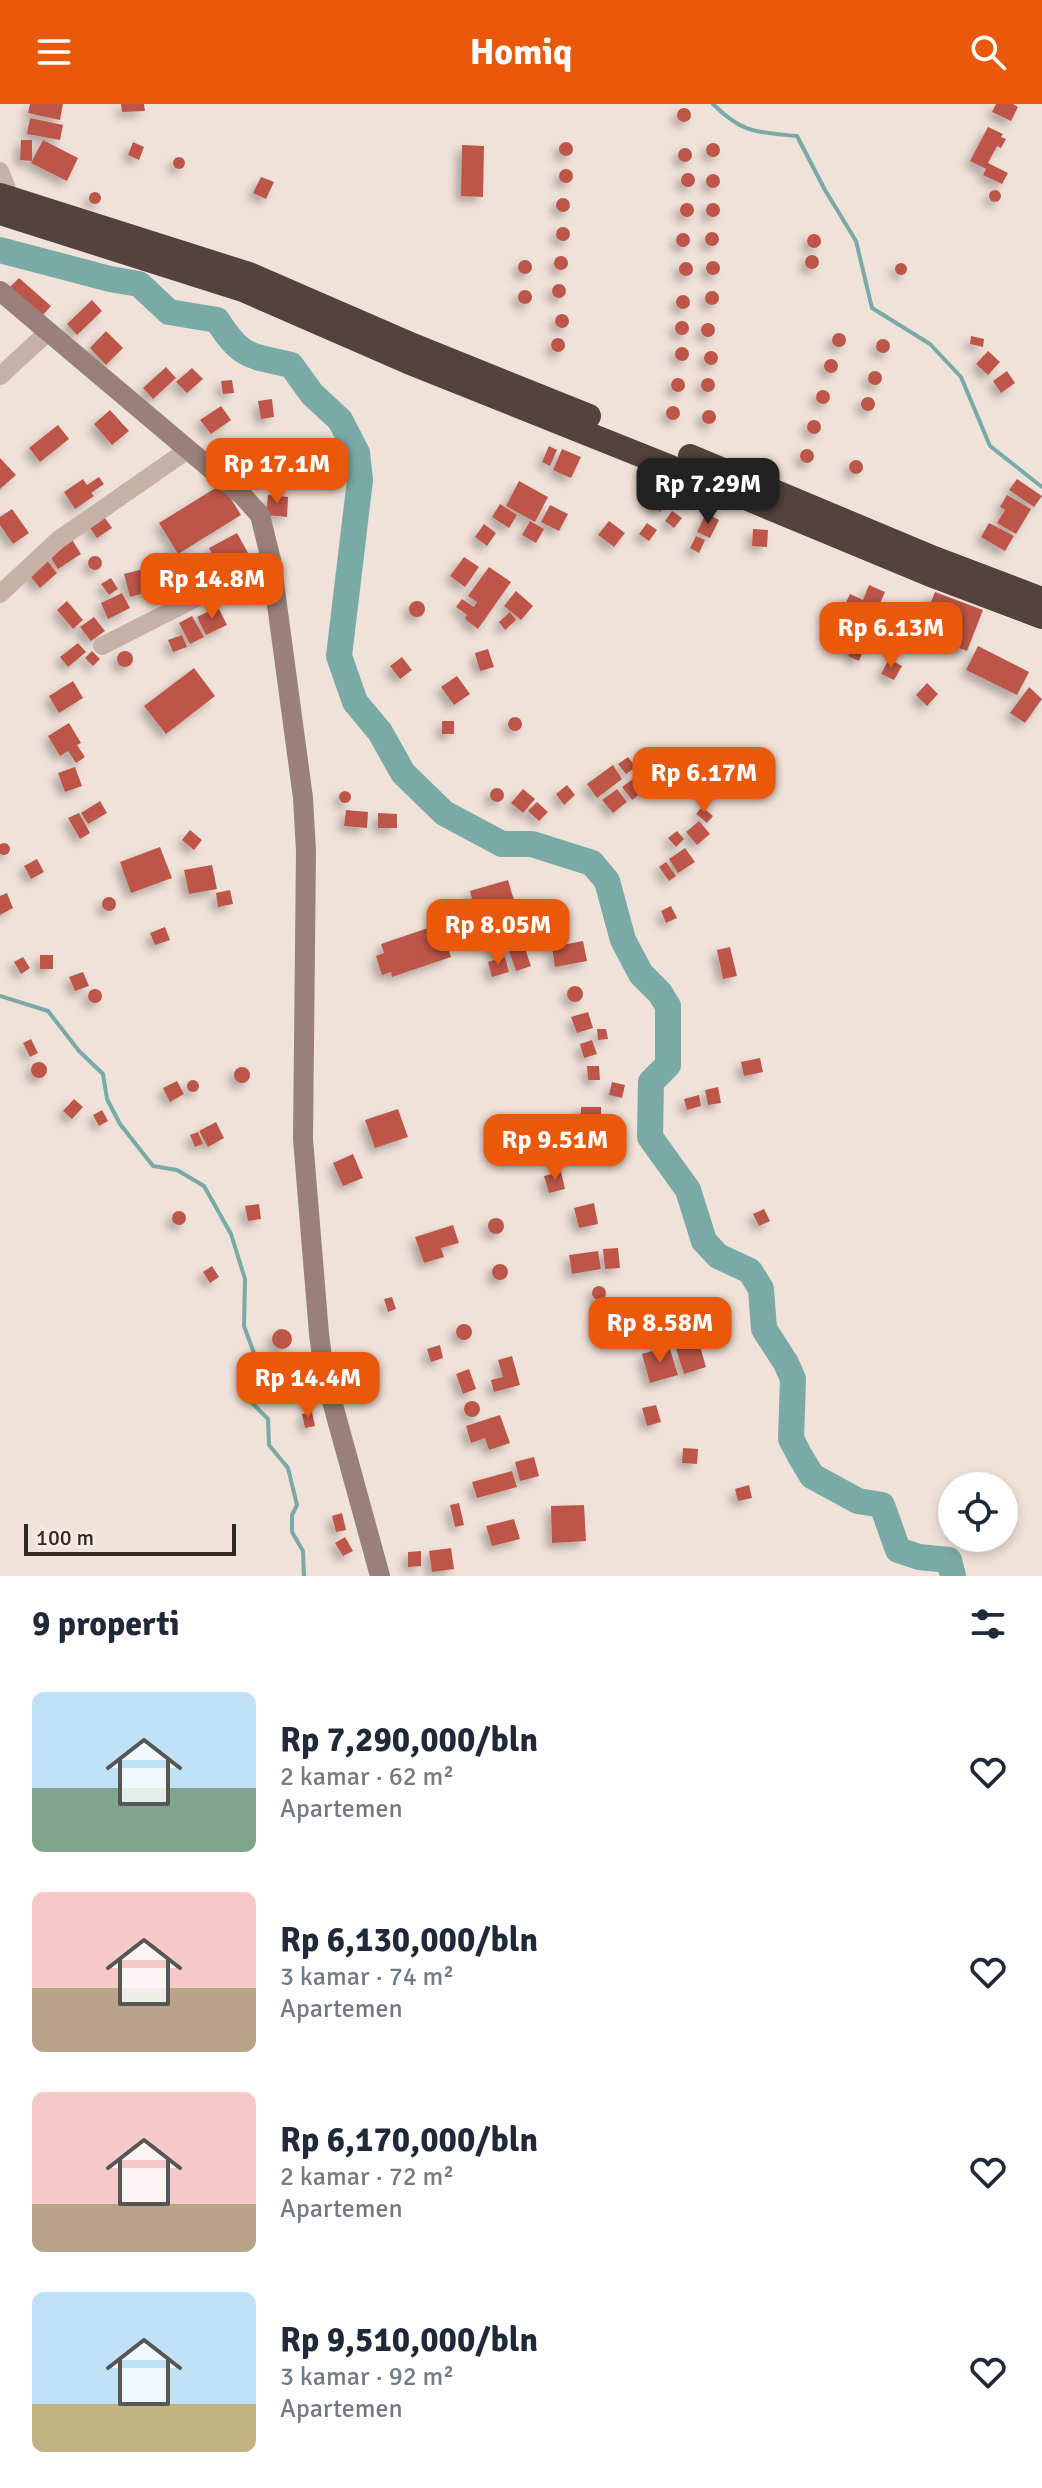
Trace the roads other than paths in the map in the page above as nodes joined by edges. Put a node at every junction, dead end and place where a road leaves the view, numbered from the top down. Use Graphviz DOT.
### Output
graph roads {
  1 [pos="0,171"];
  2 [pos="5,206"];
  3 [pos="0,291"];
  4 [pos="49,331"];
  5 [pos="0,376"];
  6 [pos="189,449"];
  7 [pos="271,560"];
  8 [pos="998,591"];
  9 [pos="0,594"];
  10 [pos="1042,599"];
  11 [pos="1042,617"];
  12 [pos="102,646"];
  13 [pos="380,1576"];
  1 -- 2 [label="street"];
  2 -- 8 [label="highway"];
  3 -- 4 [label="street"];
  4 -- 5 [label="street"];
  4 -- 6 [label="street"];
  6 -- 7 [label="street"];
  6 -- 9 [label="street"];
  7 -- 12 [label="street"];
  7 -- 13 [label="street"];
  8 -- 10 [label="highway"];
  8 -- 11 [label="highway"];
}
